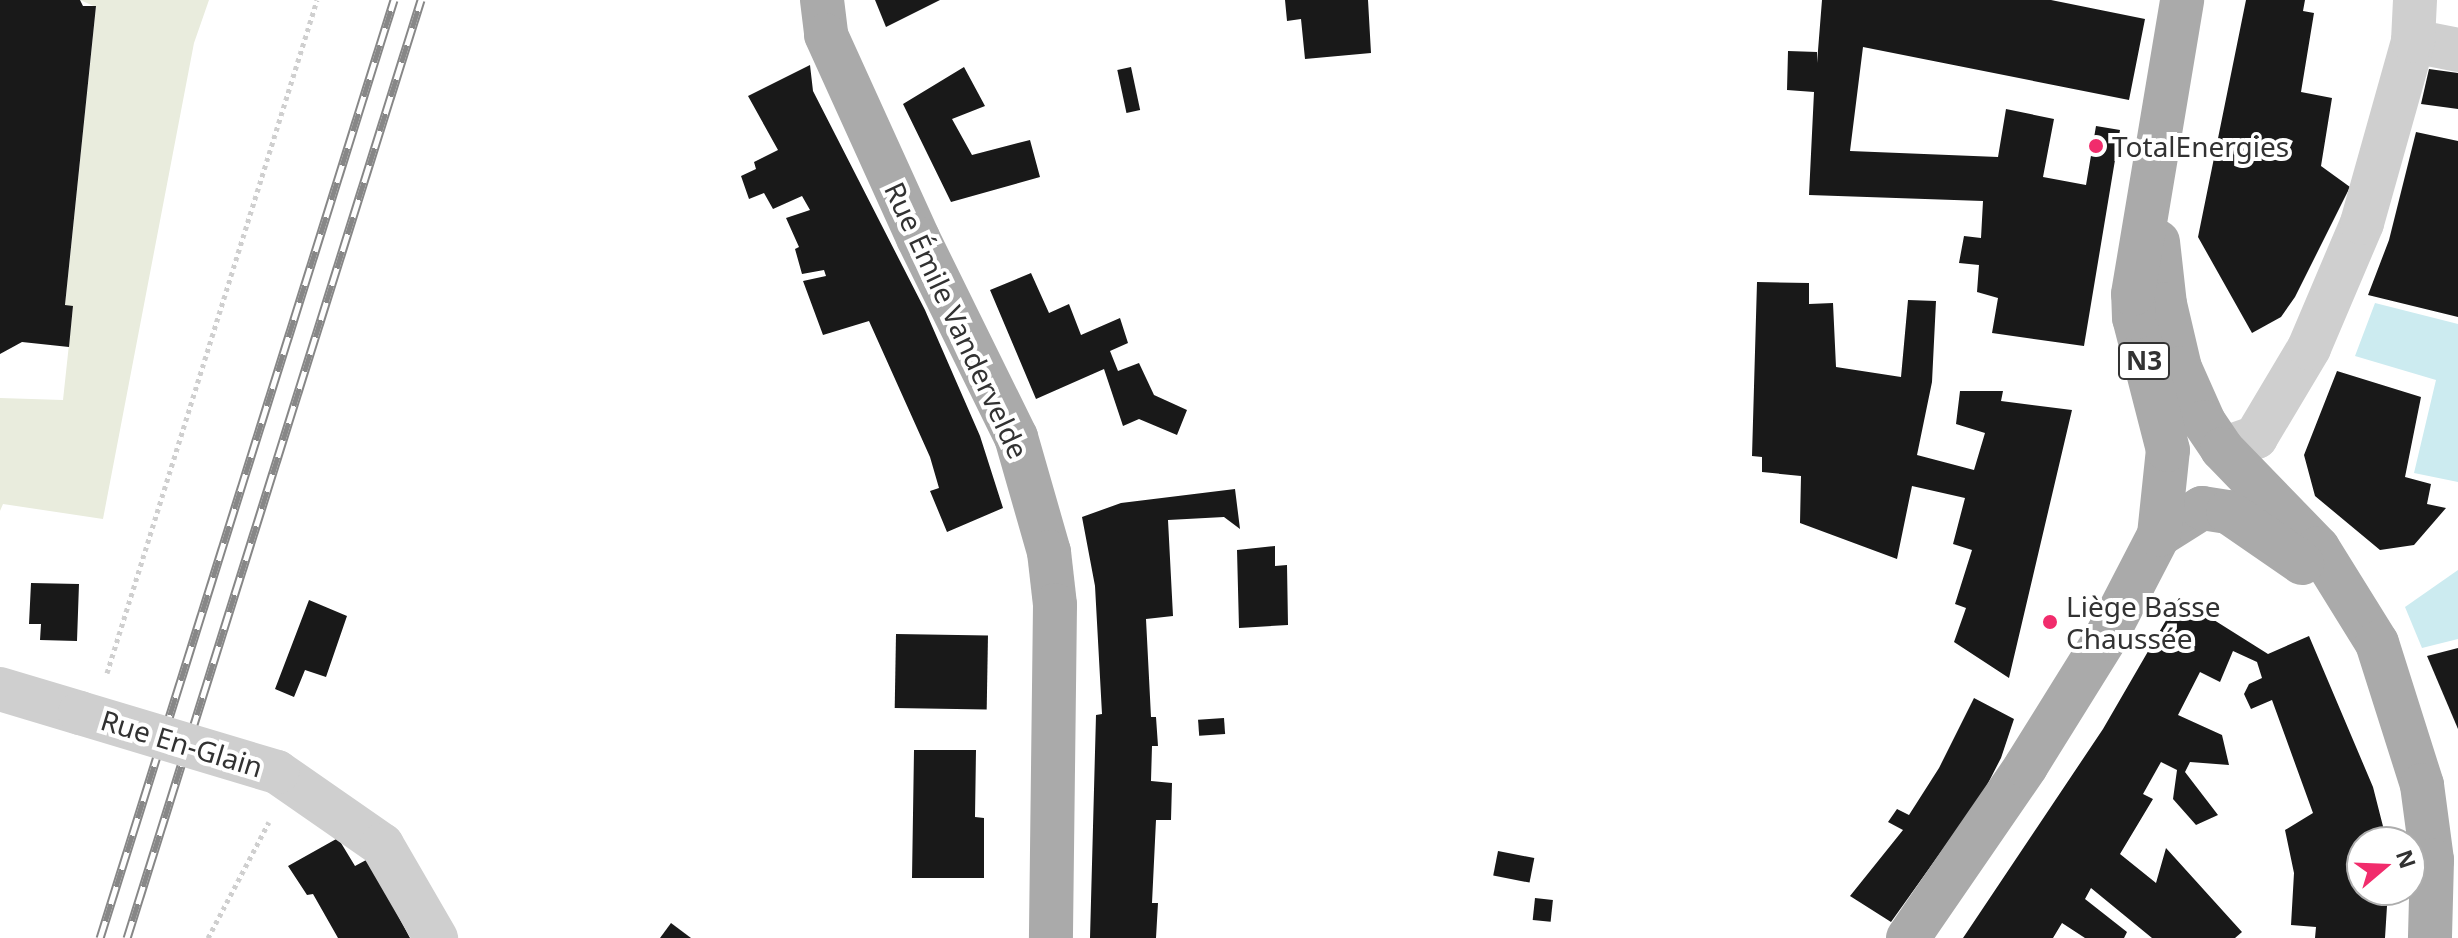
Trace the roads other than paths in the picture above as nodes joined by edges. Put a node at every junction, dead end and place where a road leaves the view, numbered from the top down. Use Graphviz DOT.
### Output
graph roads {
  1 [pos="822,0"];
  2 [pos="2182,0"];
  3 [pos="2414,20"];
  4 [pos="2458,50"];
  5 [pos="2150,184"];
  6 [pos="2222,449"];
  7 [pos="2159,535"];
  8 [pos="2349,598"];
  9 [pos="0,689"];
  10 [pos="436,938"];
  11 [pos="1051,938"];
  12 [pos="1908,938"];
  13 [pos="2430,938"];
  1 -- 11 [label="main road, Rue Émile Vandervelde"];
  2 -- 5 [label="main road, N3"];
  3 -- 4 [label="street"];
  3 -- 6 [label="street"];
  5 -- 6 [label="main road"];
  5 -- 7 [label="main road, N3"];
  6 -- 8 [label="main road"];
  7 -- 8 [label="main road"];
  7 -- 12 [label="main road, N3"];
  8 -- 13 [label="main road"];
  9 -- 10 [label="street, Rue En-Glain, bridge"];
}
